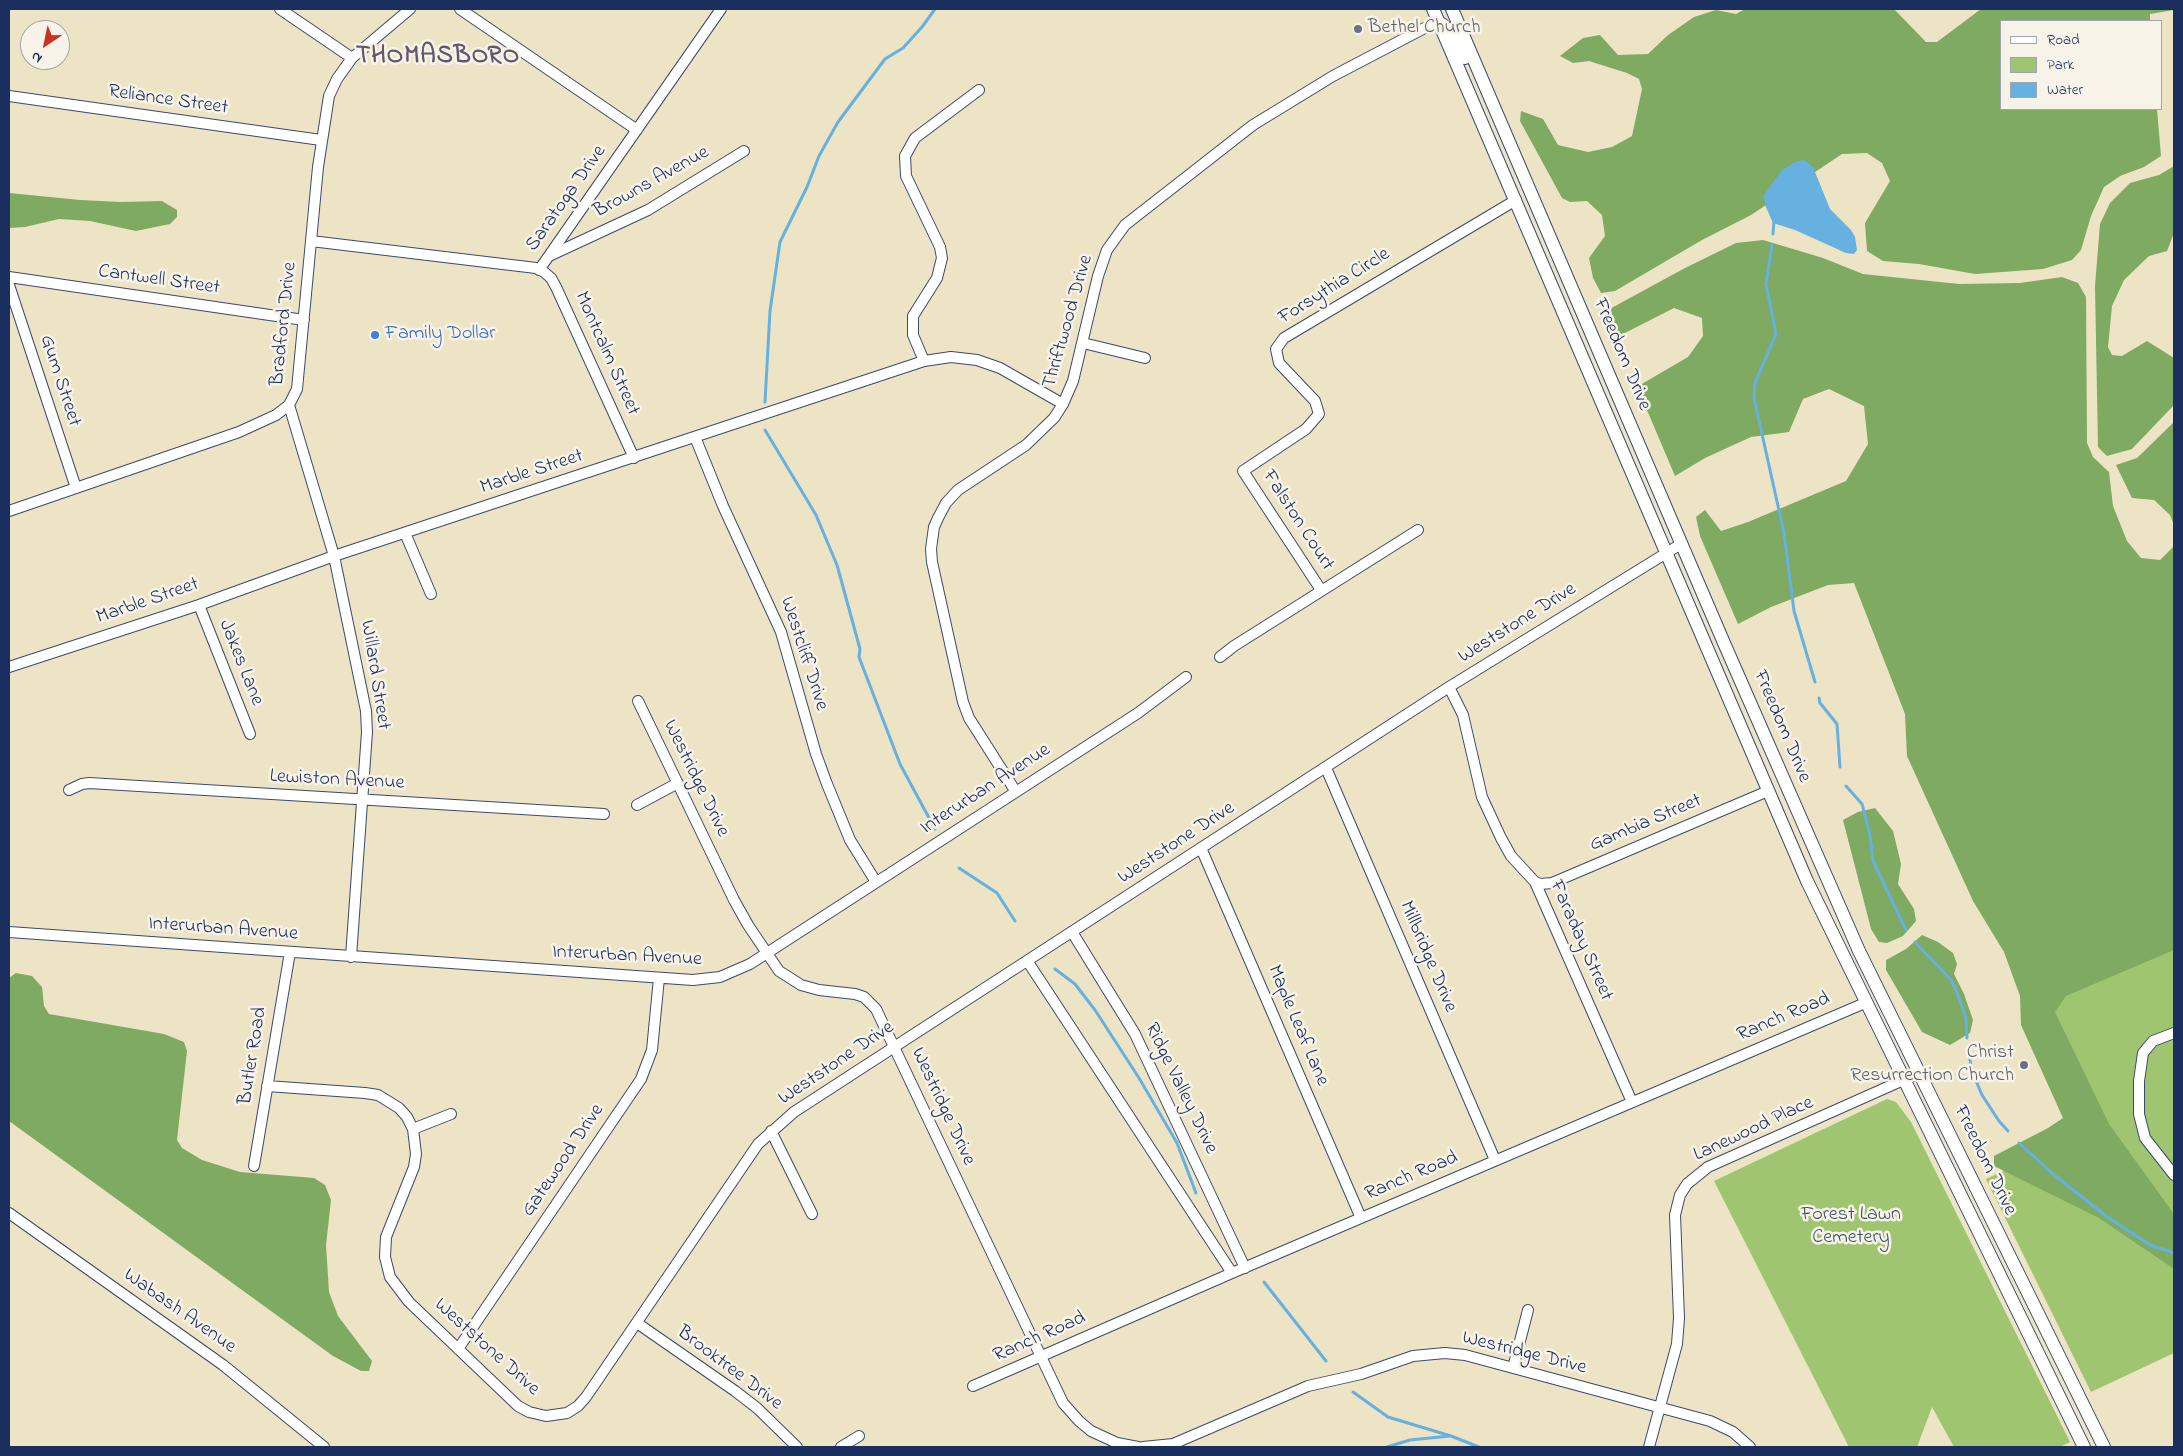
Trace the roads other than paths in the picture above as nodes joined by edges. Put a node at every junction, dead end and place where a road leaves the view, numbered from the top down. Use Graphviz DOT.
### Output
graph roads {
  1 [pos="280,9"];
  2 [pos="410,9"];
  3 [pos="460,9"];
  4 [pos="721,9"];
  5 [pos="1452,9"];
  6 [pos="1435,15"];
  7 [pos="352,58"];
  8 [pos="979,90"];
  9 [pos="9,96"];
  10 [pos="637,130"];
  11 [pos="322,140"];
  12 [pos="744,151"];
  13 [pos="1524,176"];
  14 [pos="1516,200"];
  15 [pos="312,241"];
  16 [pos="548,257"];
  17 [pos="540,270"];
  18 [pos="9,277"];
  19 [pos="9,285"];
  20 [pos="304,320"];
  21 [pos="1083,342"];
  22 [pos="1145,358"];
  23 [pos="924,361"];
  24 [pos="1063,404"];
  25 [pos="288,405"];
  26 [pos="695,437"];
  27 [pos="634,458"];
  28 [pos="1243,471"];
  29 [pos="76,488"];
  30 [pos="9,511"];
  31 [pos="1418,530"];
  32 [pos="405,533"];
  33 [pos="1681,544"];
  34 [pos="1666,553"];
  35 [pos="334,556"];
  36 [pos="1321,590"];
  37 [pos="431,594"];
  38 [pos="199,605"];
  39 [pos="1220,657"];
  40 [pos="9,667"];
  41 [pos="1186,677"];
  42 [pos="1449,688"];
  43 [pos="638,701"];
  44 [pos="250,734"];
  45 [pos="1326,768"];
  46 [pos="678,783"];
  47 [pos="69,790"];
  48 [pos="1768,791"];
  49 [pos="1016,792"];
  50 [pos="362,799"];
  51 [pos="637,805"];
  52 [pos="604,814"];
  53 [pos="1201,848"];
  54 [pos="876,882"];
  55 [pos="1535,882"];
  56 [pos="9,932"];
  57 [pos="1072,932"];
  58 [pos="290,952"];
  59 [pos="766,953"];
  60 [pos="350,957"];
  61 [pos="1028,962"];
  62 [pos="659,978"];
  63 [pos="1865,1003"];
  64 [pos="2174,1033"];
  65 [pos="894,1047"];
  66 [pos="1919,1073"];
  67 [pos="1903,1080"];
  68 [pos="267,1086"];
  69 [pos="1632,1102"];
  70 [pos="451,1114"];
  71 [pos="413,1129"];
  72 [pos="771,1131"];
  73 [pos="1495,1160"];
  74 [pos="254,1166"];
  75 [pos="2174,1174"];
  76 [pos="9,1213"];
  77 [pos="812,1214"];
  78 [pos="1361,1218"];
  79 [pos="1245,1268"];
  80 [pos="1997,1272"];
  81 [pos="1232,1273"];
  82 [pos="1528,1310"];
  83 [pos="637,1323"];
  84 [pos="458,1349"];
  85 [pos="1041,1356"];
  86 [pos="1513,1368"];
  87 [pos="2069,1375"];
  88 [pos="973,1386"];
  89 [pos="1660,1407"];
  90 [pos="859,1436"];
  91 [pos="324,1447"];
  92 [pos="798,1447"];
  93 [pos="841,1447"];
  94 [pos="1138,1447"];
  95 [pos="1143,1447"];
  96 [pos="1650,1447"];
  97 [pos="1750,1447"];
  98 [pos="2084,1447"];
  99 [pos="2104,1447"];
  1 -- 7 [label="street"];
  2 -- 7 [label="street, Bradford Drive"];
  3 -- 10 [label="street"];
  4 -- 10 [label="street, Saratoga Drive"];
  5 -- 13 [label="main road, Freedom Drive"];
  6 -- 13 [label="main road"];
  6 -- 14 [label="main road, Freedom Drive"];
  6 -- 21 [label="street, Thriftwood Drive"];
  7 -- 11 [label="street, Bradford Drive"];
  8 -- 23 [label="street"];
  9 -- 11 [label="street, Reliance Street"];
  10 -- 16 [label="street, Saratoga Drive"];
  11 -- 15 [label="street, Bradford Drive"];
  12 -- 16 [label="street, Browns Avenue"];
  13 -- 33 [label="main road, Freedom Drive"];
  14 -- 28 [label="street, Forsythia Circle"];
  14 -- 34 [label="main road, Freedom Drive"];
  15 -- 17 [label="street, Saratoga Drive"];
  15 -- 20 [label="street, Bradford Drive"];
  16 -- 17 [label="street, Saratoga Drive"];
  17 -- 27 [label="street, Montcalm Street"];
  18 -- 20 [label="street, Cantwell Street"];
  19 -- 29 [label="street, Gum Street"];
  20 -- 25 [label="street, Bradford Drive"];
  21 -- 22 [label="street"];
  21 -- 24 [label="street, Thriftwood Drive"];
  23 -- 24 [label="street, Marble Street"];
  23 -- 26 [label="street, Marble Street"];
  24 -- 49 [label="street, Thriftwood Drive"];
  25 -- 29 [label="street, Bradford Drive"];
  25 -- 35 [label="street, Willard Street"];
  26 -- 27 [label="street, Marble Street"];
  26 -- 54 [label="street, Westcliff Drive"];
  27 -- 32 [label="street, Marble Street"];
  28 -- 36 [label="street, Falston Court"];
  29 -- 30 [label="street, Bradford Drive"];
  31 -- 36 [label="street"];
  32 -- 35 [label="street, Marble Street"];
  32 -- 37 [label="street"];
  33 -- 34 [label="street, Weststone Drive"];
  33 -- 66 [label="main road, Freedom Drive"];
  34 -- 42 [label="street, Weststone Drive"];
  34 -- 48 [label="main road, Freedom Drive"];
  35 -- 38 [label="street, Marble Street"];
  35 -- 50 [label="street, Willard Street"];
  36 -- 39 [label="street"];
  38 -- 40 [label="street, Marble Street"];
  38 -- 44 [label="street, Jakes Lane"];
  41 -- 49 [label="street, Interurban Avenue"];
  42 -- 45 [label="street, Weststone Drive"];
  42 -- 55 [label="street, Faraday Street"];
  43 -- 46 [label="street, Westridge Drive"];
  45 -- 53 [label="street, Weststone Drive"];
  45 -- 73 [label="street, Millbridge Drive"];
  46 -- 51 [label="street"];
  46 -- 59 [label="street, Westridge Drive"];
  47 -- 50 [label="street, Lewiston Avenue"];
  48 -- 55 [label="street, Gambia Street"];
  48 -- 63 [label="main road, Freedom Drive"];
  49 -- 54 [label="street, Interurban Avenue"];
  50 -- 52 [label="street, Lewiston Avenue"];
  50 -- 60 [label="street, Willard Street"];
  53 -- 57 [label="street, Weststone Drive"];
  53 -- 78 [label="street, Maple Leaf Lane"];
  54 -- 59 [label="street, Interurban Avenue"];
  55 -- 69 [label="street, Faraday Street"];
  56 -- 58 [label="street, Interurban Avenue"];
  57 -- 61 [label="street, Weststone Drive"];
  57 -- 79 [label="street, Ridge Valley Drive"];
  58 -- 60 [label="street, Interurban Avenue"];
  58 -- 68 [label="street, Butler Road"];
  59 -- 62 [label="street, Interurban Avenue"];
  59 -- 65 [label="street, Westridge Drive"];
  60 -- 62 [label="street, Interurban Avenue"];
  61 -- 65 [label="street, Weststone Drive"];
  61 -- 81 [label="street"];
  62 -- 84 [label="street, Gatewood Drive"];
  63 -- 67 [label="main road, Freedom Drive"];
  63 -- 69 [label="street, Ranch Road"];
  64 -- 75 [label="street"];
  65 -- 72 [label="street, Weststone Drive"];
  65 -- 85 [label="street, Westridge Drive"];
  66 -- 67 [label="street, Lanewood Place"];
  66 -- 87 [label="main road, Freedom Drive"];
  67 -- 80 [label="main road, Freedom Drive"];
  67 -- 89 [label="street, Lanewood Place"];
  68 -- 71 [label="street, Weststone Drive"];
  68 -- 74 [label="street, Butler Road"];
  69 -- 73 [label="street, Ranch Road"];
  70 -- 71 [label="street"];
  71 -- 84 [label="street, Weststone Drive"];
  72 -- 77 [label="street"];
  72 -- 83 [label="street, Weststone Drive"];
  73 -- 78 [label="street, Ranch Road"];
  76 -- 91 [label="street, Wabash Avenue"];
  78 -- 79 [label="street, Ranch Road"];
  79 -- 81 [label="street, Ranch Road"];
  80 -- 87 [label="main road"];
  80 -- 98 [label="main road, Freedom Drive"];
  81 -- 85 [label="street, Ranch Road"];
  82 -- 86 [label="street"];
  83 -- 84 [label="street, Weststone Drive"];
  83 -- 92 [label="street, Brooktree Drive"];
  85 -- 88 [label="street, Ranch Road"];
  85 -- 94 [label="street, Westridge Drive"];
  86 -- 89 [label="street, Westridge Drive"];
  86 -- 95 [label="street, Westridge Drive"];
  87 -- 99 [label="main road, Freedom Drive"];
  89 -- 96 [label="street, Lanewood Place"];
  89 -- 97 [label="street, Westridge Drive"];
  90 -- 93 [label="street"];
}
